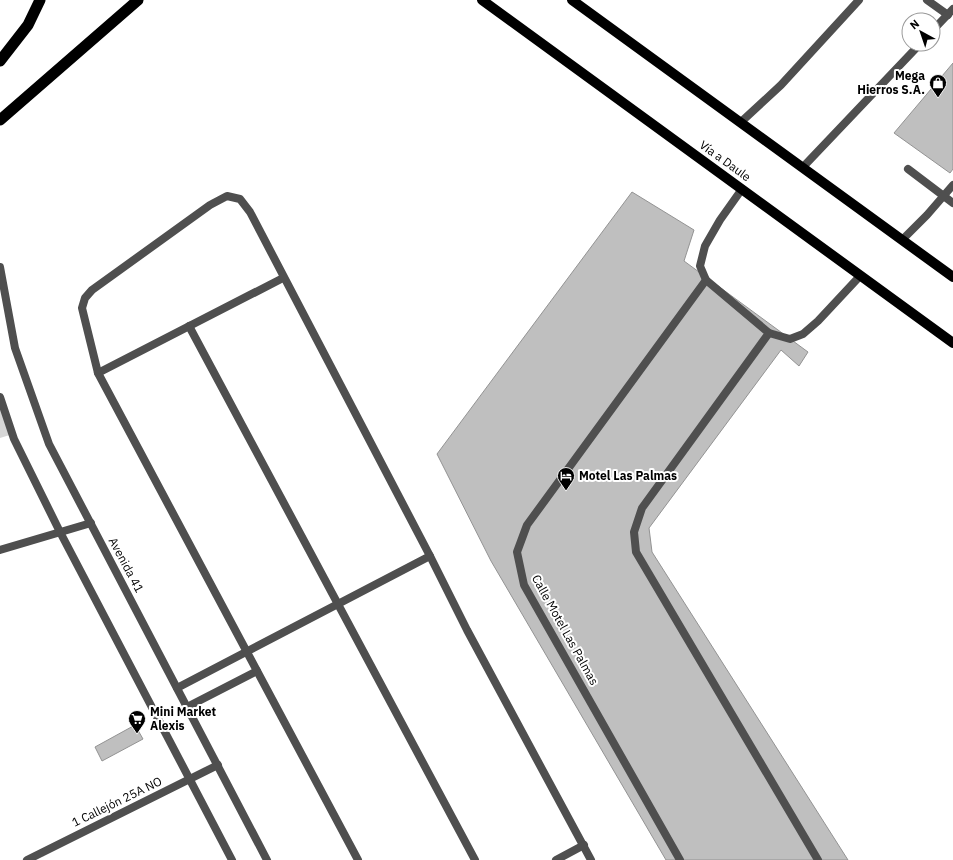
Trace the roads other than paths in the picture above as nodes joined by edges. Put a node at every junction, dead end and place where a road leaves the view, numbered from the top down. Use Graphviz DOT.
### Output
graph roads {
  1 [pos="40,0"];
  2 [pos="138,0"];
  3 [pos="482,0"];
  4 [pos="572,0"];
  5 [pos="860,0"];
  6 [pos="927,0"];
  7 [pos="950,12"];
  8 [pos="941,22"];
  9 [pos="912,52"];
  10 [pos="0,61"];
  11 [pos="0,120"];
  12 [pos="741,122"];
  13 [pos="802,167"];
  14 [pos="908,168"];
  15 [pos="953,185"];
  16 [pos="742,189"];
  17 [pos="944,196"];
  18 [pos="953,203"];
  19 [pos="902,240"];
  20 [pos="0,267"];
  21 [pos="860,276"];
  22 [pos="953,277"];
  23 [pos="283,278"];
  24 [pos="706,280"];
  25 [pos="189,326"];
  26 [pos="769,333"];
  27 [pos="953,343"];
  28 [pos="98,373"];
  29 [pos="0,397"];
  30 [pos="91,523"];
  31 [pos="60,532"];
  32 [pos="0,550"];
  33 [pos="430,556"];
  34 [pos="338,604"];
  35 [pos="247,652"];
  36 [pos="256,671"];
  37 [pos="177,688"];
  38 [pos="187,707"];
  39 [pos="218,765"];
  40 [pos="190,779"];
  41 [pos="584,845"];
  42 [pos="27,860"];
  43 [pos="232,860"];
  44 [pos="267,860"];
  45 [pos="358,860"];
  46 [pos="475,860"];
  47 [pos="556,860"];
  48 [pos="592,860"];
  49 [pos="680,860"];
  50 [pos="818,860"];
  1 -- 10 [label="highway"];
  2 -- 11 [label="highway"];
  3 -- 16 [label="main road, Vía a Daule"];
  4 -- 12 [label="main road"];
  5 -- 12 [label="street"];
  6 -- 7 [label="street"];
  7 -- 8 [label="street"];
  9 -- 13 [label="street"];
  12 -- 13 [label="main road"];
  13 -- 19 [label="main road"];
  14 -- 17 [label="street"];
  15 -- 17 [label="street"];
  16 -- 21 [label="main road, Vía a Daule"];
  16 -- 24 [label="street"];
  17 -- 18 [label="street"];
  17 -- 19 [label="street"];
  19 -- 22 [label="main road"];
  20 -- 30 [label="street, Avenida 41"];
  21 -- 26 [label="street"];
  21 -- 27 [label="main road, Vía a Daule"];
  23 -- 25 [label="street"];
  23 -- 28 [label="street"];
  23 -- 33 [label="street"];
  24 -- 26 [label="street"];
  24 -- 49 [label="street, Calle Motel Las Palmas"];
  25 -- 28 [label="street"];
  25 -- 34 [label="street"];
  26 -- 50 [label="street"];
  28 -- 35 [label="street"];
  29 -- 31 [label="street"];
  30 -- 31 [label="street"];
  30 -- 37 [label="street, Avenida 41"];
  31 -- 32 [label="street"];
  31 -- 40 [label="street"];
  33 -- 34 [label="street"];
  33 -- 41 [label="street"];
  34 -- 35 [label="street"];
  34 -- 46 [label="street"];
  35 -- 36 [label="street"];
  35 -- 37 [label="street"];
  36 -- 38 [label="street"];
  36 -- 45 [label="street"];
  37 -- 38 [label="street, Avenida 41"];
  38 -- 39 [label="street, Avenida 41"];
  39 -- 40 [label="street, 1 Callejón 25A NO"];
  39 -- 44 [label="street, Avenida 41"];
  40 -- 42 [label="street, 1 Callejón 25A NO"];
  40 -- 43 [label="street"];
  41 -- 47 [label="street"];
  41 -- 48 [label="street"];
}
